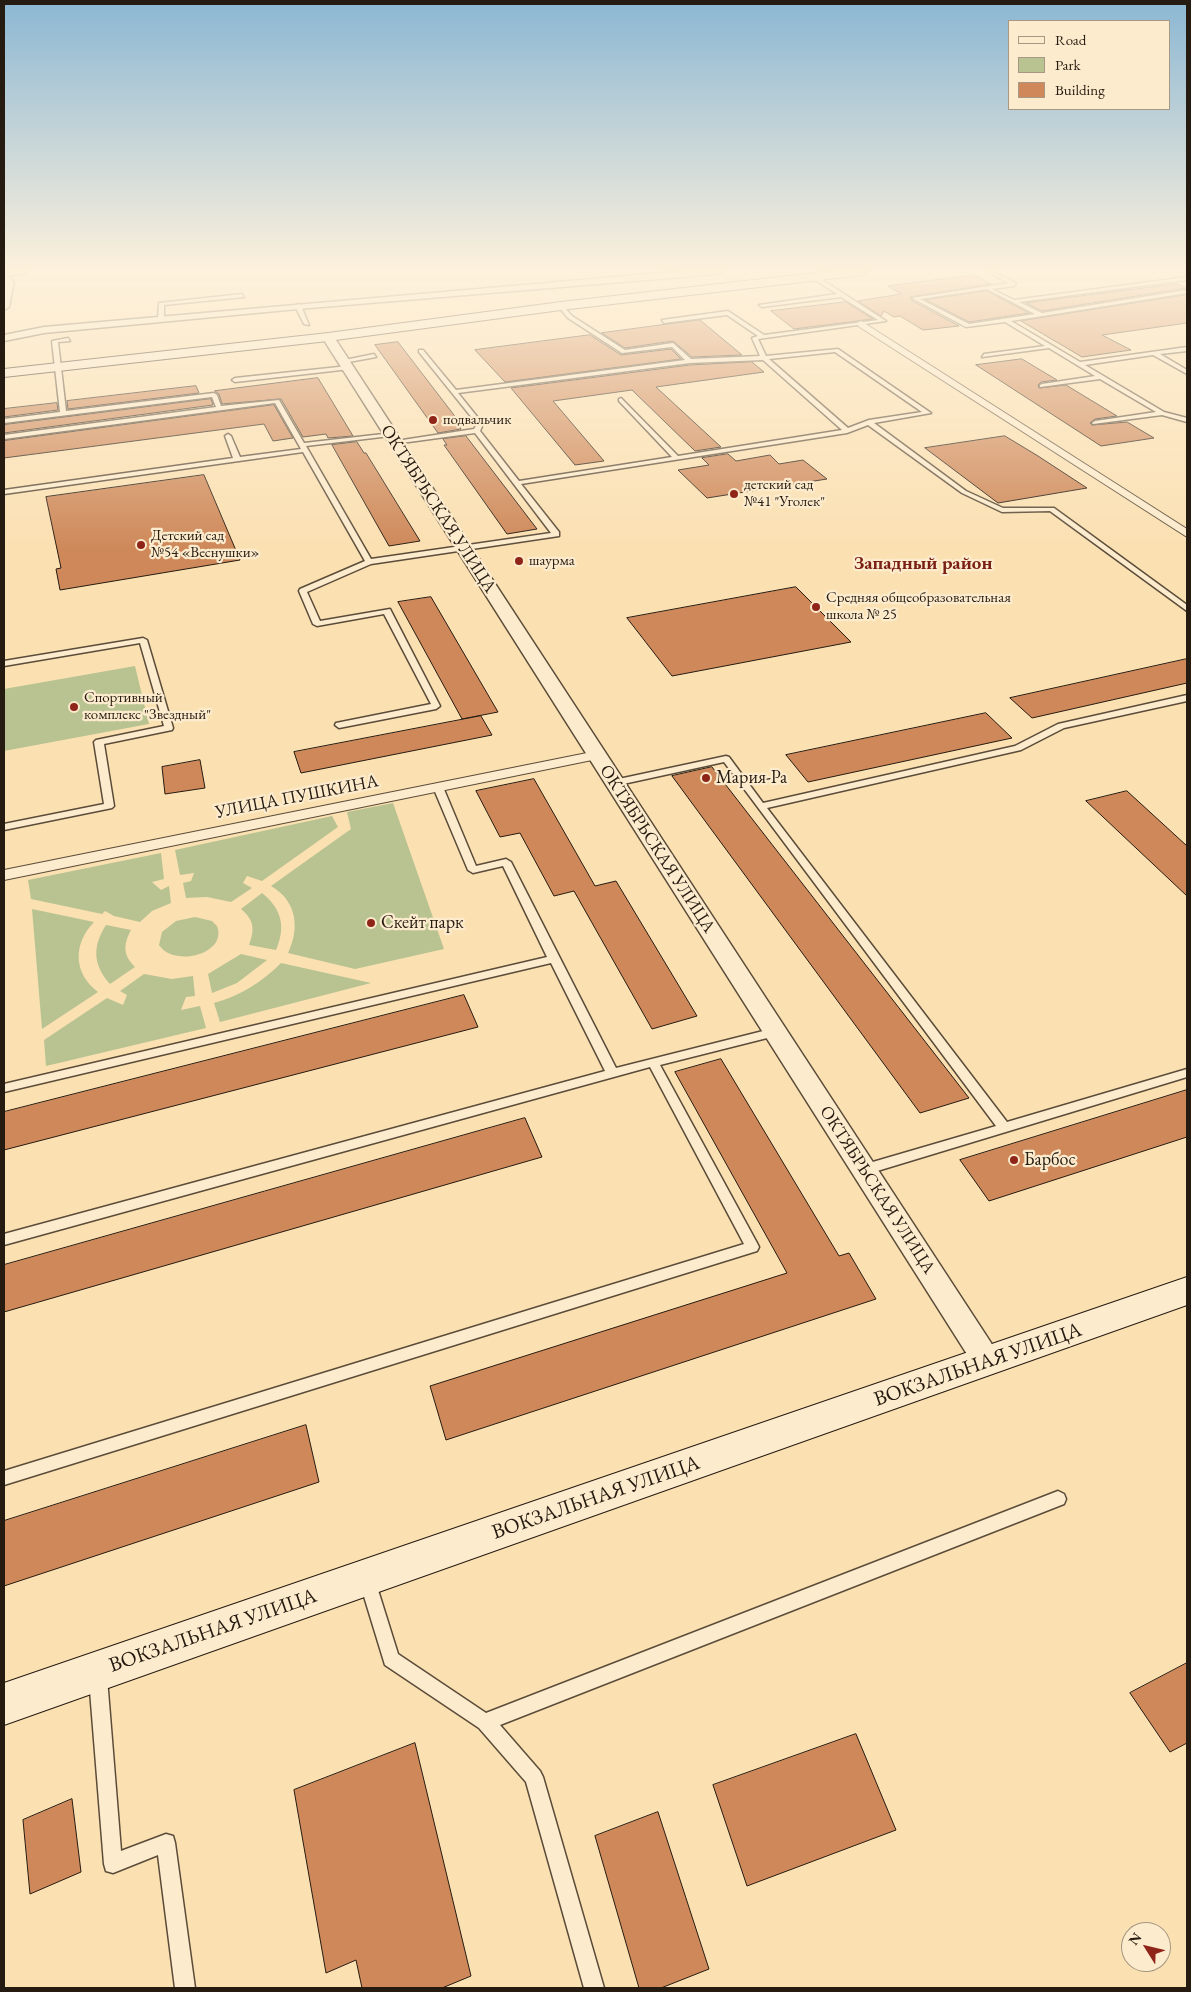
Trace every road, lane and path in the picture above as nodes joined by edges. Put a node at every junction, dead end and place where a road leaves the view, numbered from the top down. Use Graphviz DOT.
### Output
graph roads {
  1 [pos="75,364"];
  2 [pos="345,364"];
  3 [pos="431,364"];
  4 [pos="667,364"];
  5 [pos="771,364"];
  6 [pos="856,364"];
  7 [pos="923,364"];
  8 [pos="1078,364"];
  9 [pos="1173,364"];
  10 [pos="56,366"];
  11 [pos="1187,372"];
  12 [pos="4,373"];
  13 [pos="1100,377"];
  14 [pos="235,380"];
  15 [pos="1042,386"];
  16 [pos="454,392"];
  17 [pos="622,400"];
  18 [pos="219,408"];
  19 [pos="63,413"];
  20 [pos="1162,413"];
  21 [pos="1187,420"];
  22 [pos="4,421"];
  23 [pos="869,422"];
  24 [pos="1095,423"];
  25 [pos="477,431"];
  26 [pos="847,431"];
  27 [pos="228,436"];
  28 [pos="4,437"];
  29 [pos="393,438"];
  30 [pos="303,447"];
  31 [pos="676,457"];
  32 [pos="237,459"];
  33 [pos="518,482"];
  34 [pos="4,492"];
  35 [pos="1187,534"];
  36 [pos="464,549"];
  37 [pos="369,562"];
  38 [pos="1187,609"];
  39 [pos="4,663"];
  40 [pos="1187,698"];
  41 [pos="339,725"];
  42 [pos="597,755"];
  43 [pos="614,782"];
  44 [pos="438,787"];
  45 [pos="761,806"];
  46 [pos="4,827"];
  47 [pos="4,875"];
  48 [pos="554,959"];
  49 [pos="775,1032"];
  50 [pos="653,1062"];
  51 [pos="1187,1073"];
  52 [pos="613,1074"];
  53 [pos="4,1088"];
  54 [pos="1004,1128"];
  55 [pos="864,1170"];
  56 [pos="4,1240"];
  57 [pos="1187,1291"];
  58 [pos="987,1361"];
  59 [pos="4,1478"];
  60 [pos="1058,1499"];
  61 [pos="366,1578"];
  62 [pos="98,1672"];
  63 [pos="4,1704"];
  64 [pos="485,1722"];
  65 [pos="185,1988"];
  66 [pos="594,1988"];
  1 -- 10 [label="main road"];
  2 -- 14 [label="lane"];
  2 -- 29 [label="street, ОКТЯБРЬСКАЯ УЛИЦА"];
  3 -- 16 [label="lane"];
  4 -- 16 [label="lane"];
  5 -- 26 [label="lane"];
  6 -- 23 [label="lane"];
  7 -- 35 [label="street"];
  8 -- 13 [label="lane"];
  9 -- 11 [label="lane"];
  10 -- 12 [label="main road"];
  10 -- 19 [label="lane"];
  13 -- 15 [label="lane"];
  13 -- 20 [label="lane"];
  16 -- 25 [label="lane"];
  17 -- 31 [label="lane"];
  18 -- 19 [label="lane"];
  18 -- 28 [label="lane"];
  18 -- 30 [label="lane"];
  19 -- 22 [label="lane"];
  20 -- 21 [label="lane"];
  20 -- 24 [label="lane"];
  23 -- 26 [label="lane"];
  23 -- 38 [label="lane"];
  25 -- 29 [label="lane"];
  25 -- 33 [label="lane"];
  26 -- 31 [label="lane"];
  27 -- 32 [label="lane"];
  29 -- 30 [label="lane"];
  29 -- 36 [label="street, ОКТЯБРЬСКАЯ УЛИЦА"];
  30 -- 32 [label="lane"];
  30 -- 37 [label="lane"];
  31 -- 33 [label="lane"];
  32 -- 34 [label="lane"];
  33 -- 36 [label="lane"];
  36 -- 37 [label="lane"];
  36 -- 42 [label="street, ОКТЯБРЬСКАЯ УЛИЦА"];
  37 -- 41 [label="lane"];
  39 -- 46 [label="lane"];
  40 -- 45 [label="lane"];
  42 -- 43 [label="street, ОКТЯБРЬСКАЯ УЛИЦА"];
  42 -- 44 [label="street, УЛИЦА ПУШКИНА"];
  43 -- 45 [label="lane"];
  43 -- 49 [label="street, ОКТЯБРЬСКАЯ УЛИЦА"];
  44 -- 47 [label="street, УЛИЦА ПУШКИНА"];
  44 -- 48 [label="lane"];
  45 -- 54 [label="lane"];
  48 -- 52 [label="lane"];
  48 -- 53 [label="lane"];
  49 -- 50 [label="lane"];
  49 -- 55 [label="street, ОКТЯБРЬСКАЯ УЛИЦА"];
  50 -- 52 [label="lane"];
  50 -- 59 [label="lane"];
  51 -- 54 [label="lane"];
  52 -- 56 [label="lane"];
  54 -- 55 [label="lane"];
  55 -- 58 [label="street, ОКТЯБРЬСКАЯ УЛИЦА"];
  57 -- 58 [label="main road, ВОКЗАЛЬНАЯ УЛИЦА"];
  58 -- 61 [label="main road, ВОКЗАЛЬНАЯ УЛИЦА"];
  60 -- 64 [label="lane"];
  61 -- 62 [label="main road, ВОКЗАЛЬНАЯ УЛИЦА"];
  61 -- 64 [label="lane"];
  62 -- 63 [label="main road, ВОКЗАЛЬНАЯ УЛИЦА"];
  62 -- 65 [label="lane"];
  64 -- 66 [label="lane"];
}
